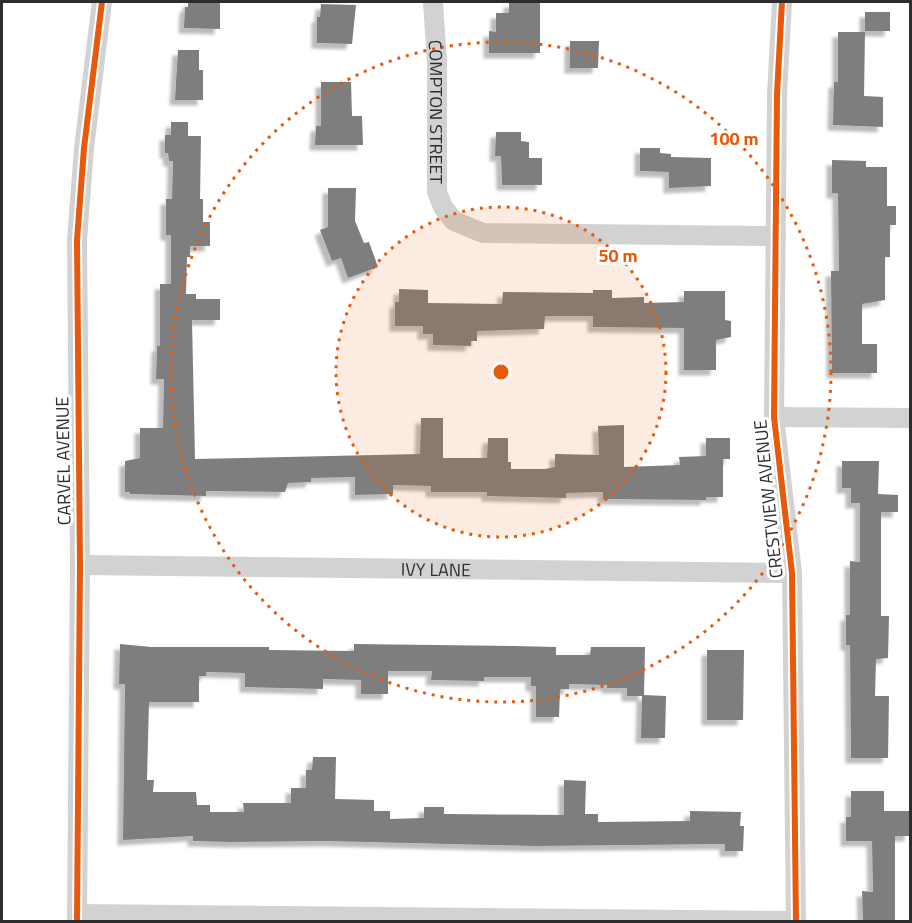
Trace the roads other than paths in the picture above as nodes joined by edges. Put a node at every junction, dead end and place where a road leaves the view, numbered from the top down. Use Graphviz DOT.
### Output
graph roads {
  1 [pos="102,2"];
  2 [pos="433,2"];
  3 [pos="782,2"];
  4 [pos="776,236"];
  5 [pos="774,417"];
  6 [pos="910,418"];
  7 [pos="80,565"];
  8 [pos="792,573"];
  9 [pos="77,917"];
  10 [pos="796,921"];
  1 -- 7 [label="street, CARVEL AVENUE"];
  2 -- 4 [label="street, COMPTON STREET"];
  3 -- 4 [label="street, CRESTVIEW AVENUE"];
  4 -- 5 [label="street, CRESTVIEW AVENUE"];
  5 -- 6 [label="street"];
  5 -- 8 [label="street, CRESTVIEW AVENUE"];
  7 -- 8 [label="street, IVY LANE"];
  7 -- 9 [label="street, CARVEL AVENUE"];
  8 -- 10 [label="street, CRESTVIEW AVENUE"];
  9 -- 10 [label="street"];
}
